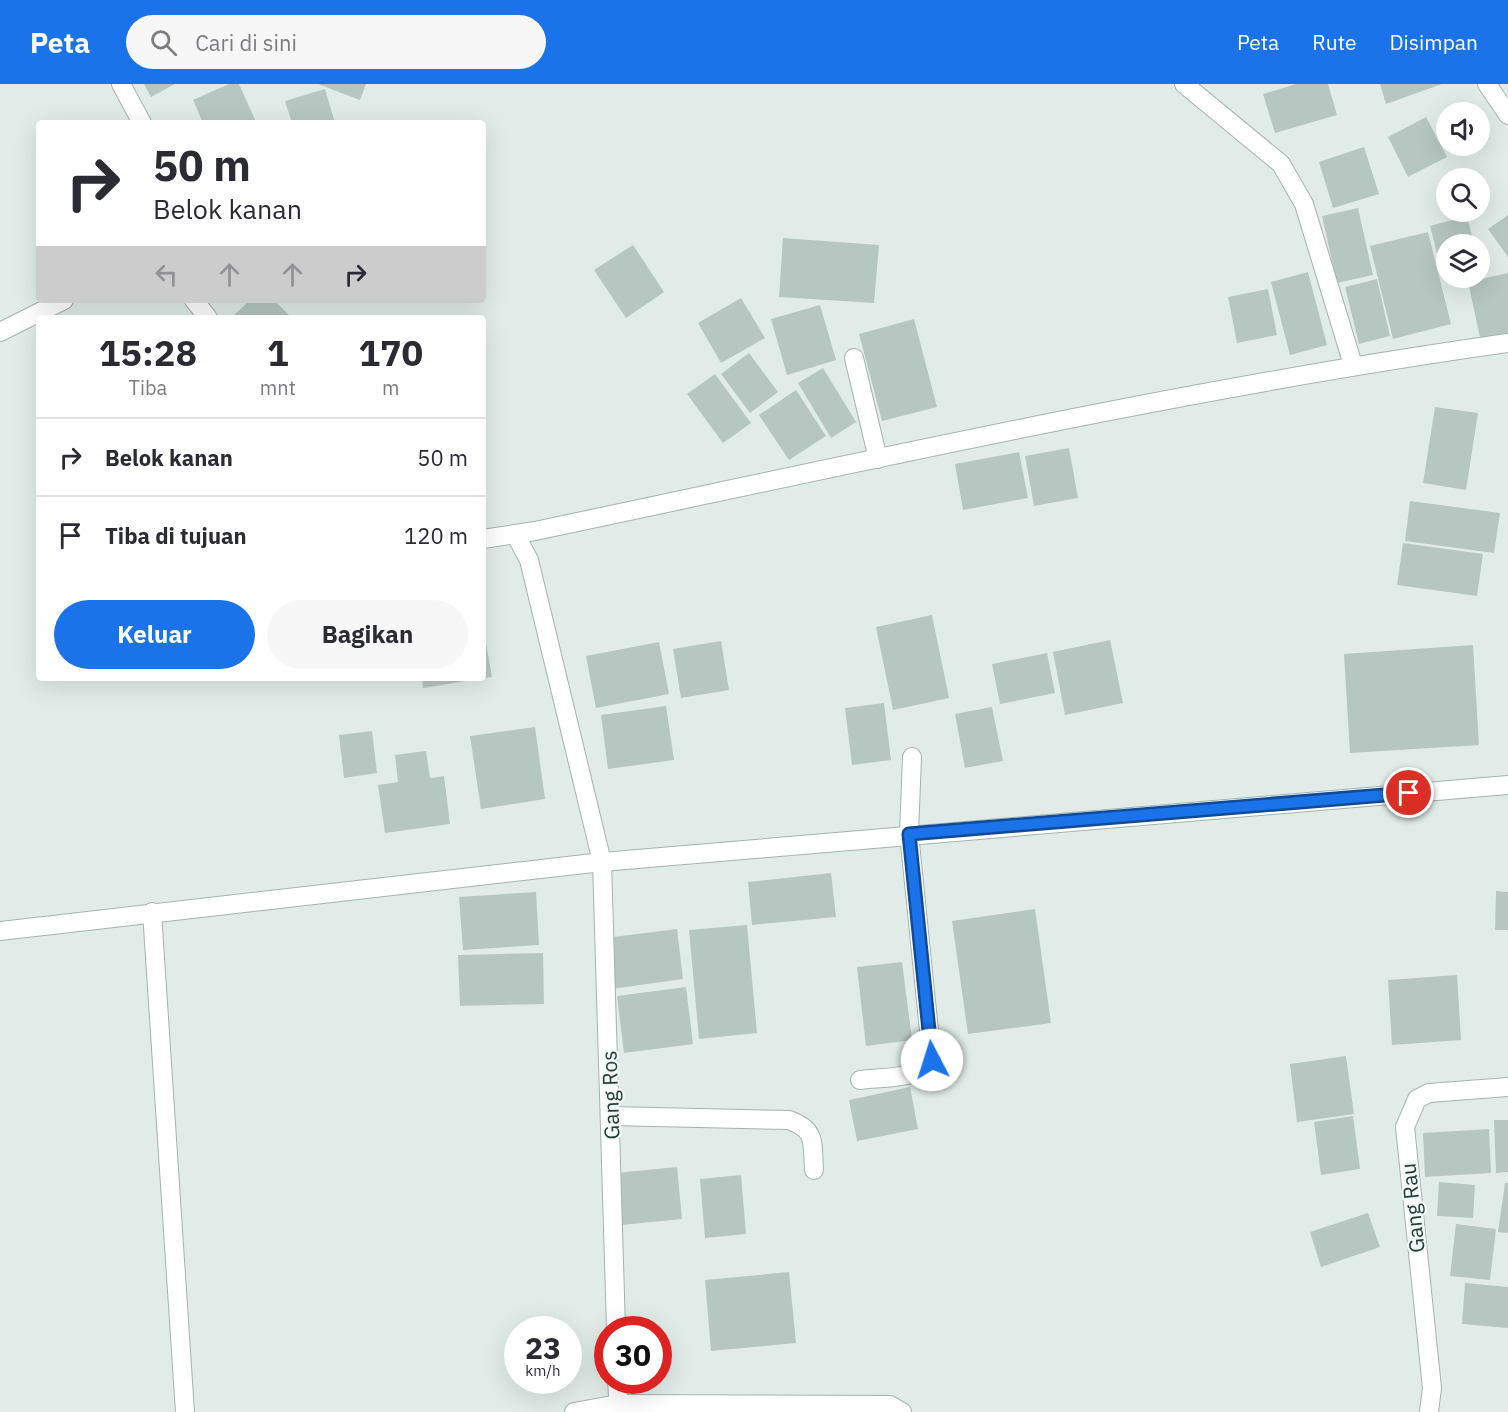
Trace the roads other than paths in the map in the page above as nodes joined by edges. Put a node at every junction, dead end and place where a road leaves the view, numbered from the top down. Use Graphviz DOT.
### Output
graph roads {
  1 [pos="121,84"];
  2 [pos="1184,84"];
  3 [pos="1487,84"];
  4 [pos="1508,115"];
  5 [pos="140,120"];
  6 [pos="58,303"];
  7 [pos="196,303"];
  8 [pos="206,315"];
  9 [pos="0,332"];
  10 [pos="1508,343"];
  11 [pos="854,357"];
  12 [pos="1353,365"];
  13 [pos="878,459"];
  14 [pos="515,534"];
  15 [pos="486,539"];
  16 [pos="912,757"];
  17 [pos="1508,785"];
  18 [pos="909,834"];
  19 [pos="602,862"];
  20 [pos="152,912"];
  21 [pos="0,931"];
  22 [pos="860,1080"];
  23 [pos="1508,1087"];
  24 [pos="611,1116"];
  25 [pos="814,1170"];
  26 [pos="616,1316"];
  27 [pos="618,1408"];
  28 [pos="185,1412"];
  29 [pos="574,1412"];
  30 [pos="902,1412"];
  31 [pos="1429,1412"];
  1 -- 5 [label="street"];
  2 -- 12 [label="street"];
  3 -- 4 [label="street"];
  6 -- 9 [label="street"];
  7 -- 8 [label="street"];
  10 -- 12 [label="street"];
  11 -- 13 [label="street"];
  12 -- 13 [label="street"];
  13 -- 14 [label="street"];
  14 -- 15 [label="street"];
  14 -- 19 [label="street, Gang Ros"];
  16 -- 18 [label="street"];
  17 -- 18 [label="street"];
  18 -- 19 [label="street"];
  18 -- 22 [label="street"];
  19 -- 20 [label="street"];
  19 -- 24 [label="street, Gang Ros"];
  20 -- 21 [label="street"];
  20 -- 28 [label="street"];
  23 -- 31 [label="street, Gang Rau"];
  24 -- 25 [label="street"];
  24 -- 26 [label="street, Gang Ros"];
  27 -- 29 [label="street"];
  27 -- 30 [label="street"];
}
